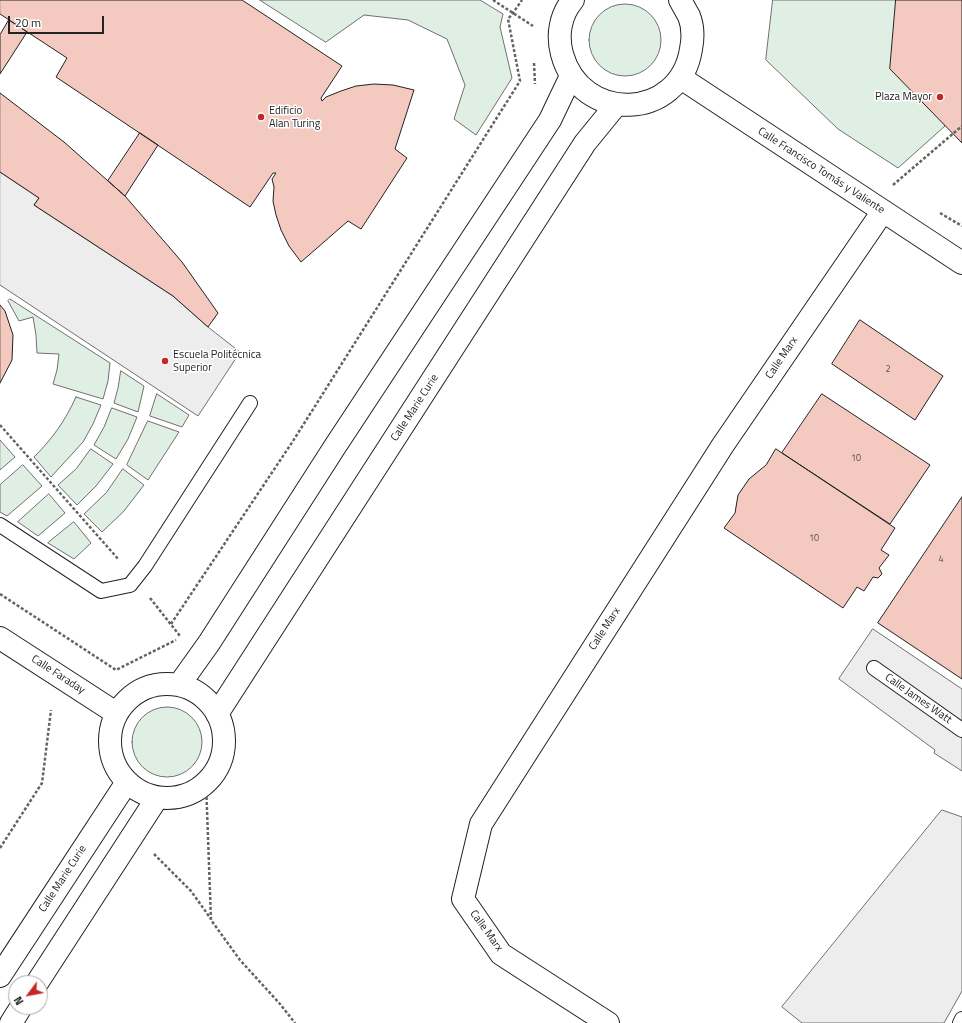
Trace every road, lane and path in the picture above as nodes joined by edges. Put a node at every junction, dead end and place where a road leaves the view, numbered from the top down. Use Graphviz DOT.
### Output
graph roads {
  1 [pos="493,0"];
  2 [pos="522,0"];
  3 [pos="680,0"];
  4 [pos="565,2"];
  5 [pos="513,13"];
  6 [pos="533,33"];
  7 [pos="534,56"];
  8 [pos="570,76"];
  9 [pos="681,78"];
  10 [pos="535,85"];
  11 [pos="616,105"];
  12 [pos="962,126"];
  13 [pos="893,185"];
  14 [pos="883,211"];
  15 [pos="962,263"];
  16 [pos="250,403"];
  17 [pos="0,425"];
  18 [pos="0,525"];
  19 [pos="135,579"];
  20 [pos="0,594"];
  21 [pos="171,624"];
  22 [pos="184,633"];
  23 [pos="0,638"];
  24 [pos="181,638"];
  25 [pos="874,668"];
  26 [pos="179,684"];
  27 [pos="51,710"];
  28 [pos="116,713"];
  29 [pos="217,714"];
  30 [pos="962,730"];
  31 [pos="127,782"];
  32 [pos="206,782"];
  33 [pos="157,798"];
  34 [pos="0,848"];
  35 [pos="150,850"];
  36 [pos="211,920"];
  37 [pos="42,975"];
  38 [pos="0,976"];
  39 [pos="962,1020"];
  40 [pos="294,1023"];
  41 [pos="608,1023"];
  42 [pos="960,1023"];
  1 -- 5 [label="path"];
  2 -- 5 [label="path"];
  3 -- 9 [label="street"];
  4 -- 8 [label="street"];
  5 -- 6 [label="path"];
  5 -- 21 [label="path"];
  7 -- 10 [label="path"];
  8 -- 11 [label="street"];
  8 -- 26 [label="street"];
  9 -- 11 [label="street"];
  9 -- 14 [label="street, Calle Francisco Tomás y Valiente"];
  11 -- 29 [label="street, Calle Marie Curie"];
  12 -- 13 [label="path"];
  14 -- 15 [label="street, Calle Francisco Tomás y Valiente"];
  14 -- 41 [label="street, Calle Marx"];
  16 -- 19 [label="lane"];
  17 -- 19 [label="path"];
  18 -- 19 [label="lane"];
  19 -- 21 [label="path"];
  20 -- 24 [label="path"];
  21 -- 24 [label="path"];
  22 -- 24 [label="path"];
  23 -- 28 [label="street, Calle Faraday"];
  25 -- 30 [label="lane, Calle James Watt"];
  26 -- 28 [label="street"];
  26 -- 29 [label="street"];
  27 -- 34 [label="path"];
  28 -- 31 [label="street"];
  29 -- 32 [label="street"];
  31 -- 33 [label="street"];
  31 -- 38 [label="street, Calle Marie Curie"];
  32 -- 33 [label="street"];
  32 -- 36 [label="path"];
  33 -- 37 [label="street"];
  35 -- 36 [label="path"];
  36 -- 40 [label="path"];
  39 -- 42 [label="lane"];
}
